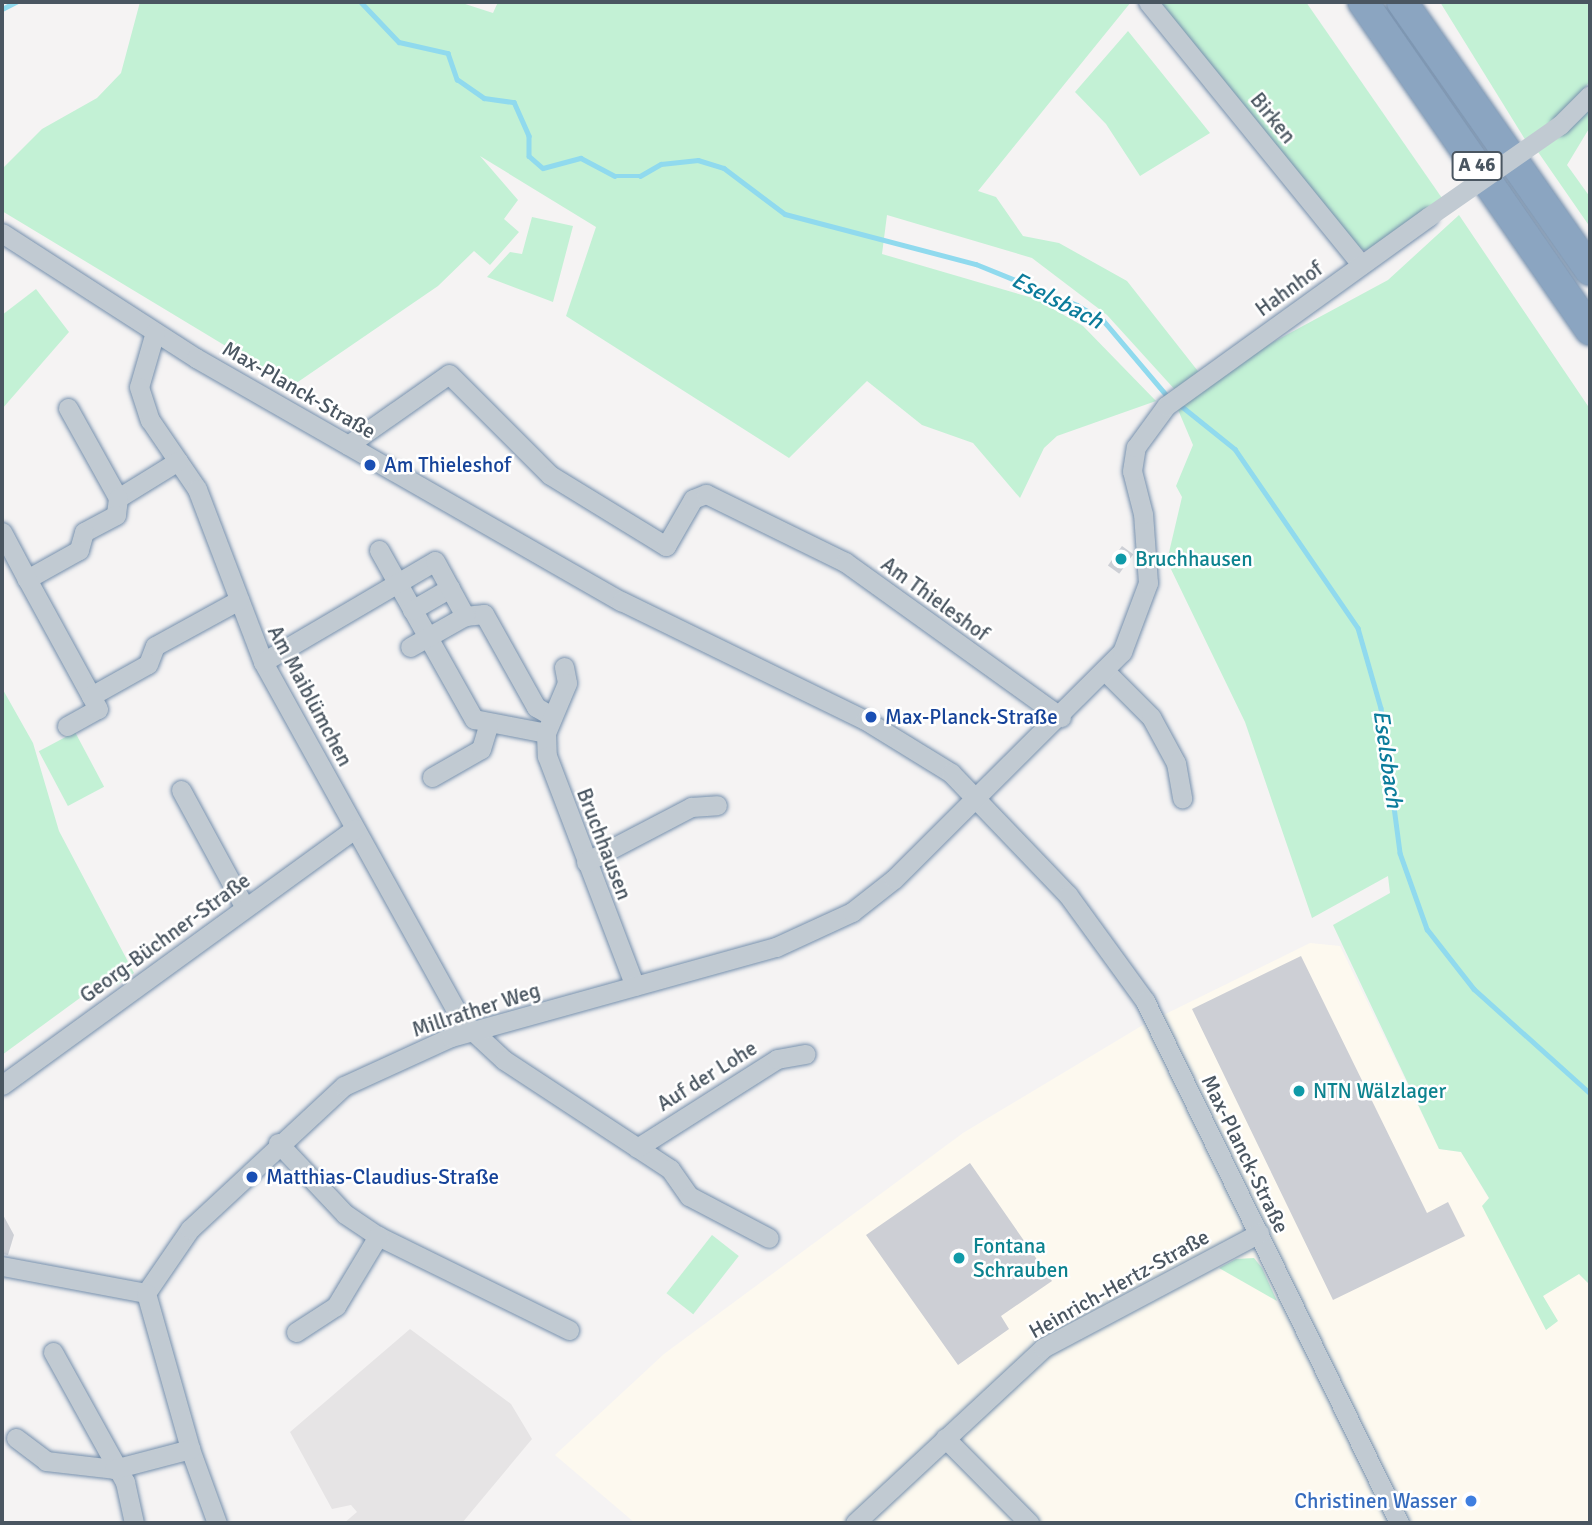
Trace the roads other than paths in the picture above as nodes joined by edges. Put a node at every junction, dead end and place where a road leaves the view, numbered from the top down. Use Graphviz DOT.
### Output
graph roads {
  1 [pos="1148,2"];
  2 [pos="1363,2"];
  3 [pos="1402,2"];
  4 [pos="1590,95"];
  5 [pos="2,233"];
  6 [pos="1361,264"];
  7 [pos="1590,270"];
  8 [pos="1590,330"];
  9 [pos="155,332"];
  10 [pos="68,408"];
  11 [pos="348,445"];
  12 [pos="178,461"];
  13 [pos="118,498"];
  14 [pos="2,532"];
  15 [pos="379,550"];
  16 [pos="27,579"];
  17 [pos="397,583"];
  18 [pos="450,588"];
  19 [pos="239,600"];
  20 [pos="412,610"];
  21 [pos="465,616"];
  22 [pos="427,637"];
  23 [pos="410,647"];
  24 [pos="263,662"];
  25 [pos="564,667"];
  26 [pos="1105,671"];
  27 [pos="91,696"];
  28 [pos="1061,718"];
  29 [pos="548,724"];
  30 [pos="68,726"];
  31 [pos="488,726"];
  32 [pos="432,777"];
  33 [pos="181,790"];
  34 [pos="977,798"];
  35 [pos="1182,798"];
  36 [pos="717,805"];
  37 [pos="355,829"];
  38 [pos="586,862"];
  39 [pos="245,908"];
  40 [pos="635,986"];
  41 [pos="471,1031"];
  42 [pos="806,1054"];
  43 [pos="2,1085"];
  44 [pos="278,1143"];
  45 [pos="637,1148"];
  46 [pos="1259,1233"];
  47 [pos="378,1236"];
  48 [pos="769,1238"];
  49 [pos="2,1266"];
  50 [pos="146,1293"];
  51 [pos="569,1330"];
  52 [pos="296,1332"];
  53 [pos="52,1352"];
  54 [pos="16,1438"];
  55 [pos="945,1438"];
  56 [pos="190,1449"];
  57 [pos="114,1469"];
  58 [pos="134,1523"];
  59 [pos="217,1523"];
  60 [pos="855,1523"];
  61 [pos="1028,1523"];
  62 [pos="1399,1523"];
  1 -- 6 [label="street, Birken"];
  2 -- 8 [label="highway, A 46"];
  3 -- 7 [label="highway, A 46"];
  4 -- 6 [label="street, Hahnhof, bridge"];
  5 -- 9 [label="street, Max-Planck-Straße"];
  6 -- 26 [label="street, Hahnhof"];
  9 -- 11 [label="street, Max-Planck-Straße"];
  9 -- 12 [label="street, Am Maiblümchen"];
  10 -- 13 [label="street"];
  11 -- 28 [label="street, Am Thieleshof"];
  11 -- 34 [label="street, Max-Planck-Straße"];
  12 -- 13 [label="street"];
  12 -- 19 [label="street, Am Maiblümchen"];
  13 -- 16 [label="street"];
  14 -- 16 [label="street"];
  15 -- 17 [label="street"];
  16 -- 27 [label="street"];
  17 -- 18 [label="street"];
  17 -- 20 [label="street"];
  17 -- 24 [label="street"];
  18 -- 20 [label="street"];
  18 -- 21 [label="street"];
  19 -- 24 [label="street, Am Maiblümchen"];
  19 -- 27 [label="street"];
  20 -- 22 [label="street"];
  21 -- 22 [label="street"];
  21 -- 29 [label="street"];
  22 -- 23 [label="street"];
  22 -- 31 [label="street"];
  24 -- 37 [label="street, Am Maiblümchen"];
  25 -- 29 [label="street"];
  26 -- 28 [label="street, Millrather Weg"];
  26 -- 35 [label="street"];
  27 -- 30 [label="street"];
  28 -- 34 [label="street, Millrather Weg"];
  29 -- 31 [label="street"];
  29 -- 38 [label="street, Bruchhausen"];
  31 -- 32 [label="street"];
  33 -- 39 [label="street"];
  34 -- 40 [label="street, Millrather Weg"];
  34 -- 46 [label="street, Max-Planck-Straße"];
  36 -- 38 [label="street"];
  37 -- 39 [label="street, Georg-Büchner-Straße"];
  37 -- 41 [label="street, Am Maiblümchen"];
  38 -- 40 [label="street, Bruchhausen"];
  39 -- 43 [label="street, Georg-Büchner-Straße"];
  40 -- 41 [label="street, Millrather Weg"];
  41 -- 44 [label="street, Millrather Weg"];
  41 -- 45 [label="street, Am Maiblümchen"];
  42 -- 45 [label="street, Auf der Lohe"];
  44 -- 47 [label="street"];
  44 -- 50 [label="street, Millrather Weg"];
  45 -- 48 [label="street, Am Maiblümchen"];
  46 -- 55 [label="street, Heinrich-Hertz-Straße"];
  46 -- 62 [label="street, Max-Planck-Straße"];
  47 -- 51 [label="street"];
  47 -- 52 [label="street"];
  49 -- 50 [label="street"];
  50 -- 56 [label="street"];
  53 -- 57 [label="street"];
  54 -- 57 [label="street"];
  55 -- 60 [label="street, Heinrich-Hertz-Straße"];
  55 -- 61 [label="street"];
  56 -- 57 [label="street"];
  56 -- 59 [label="street"];
  57 -- 58 [label="street"];
}
